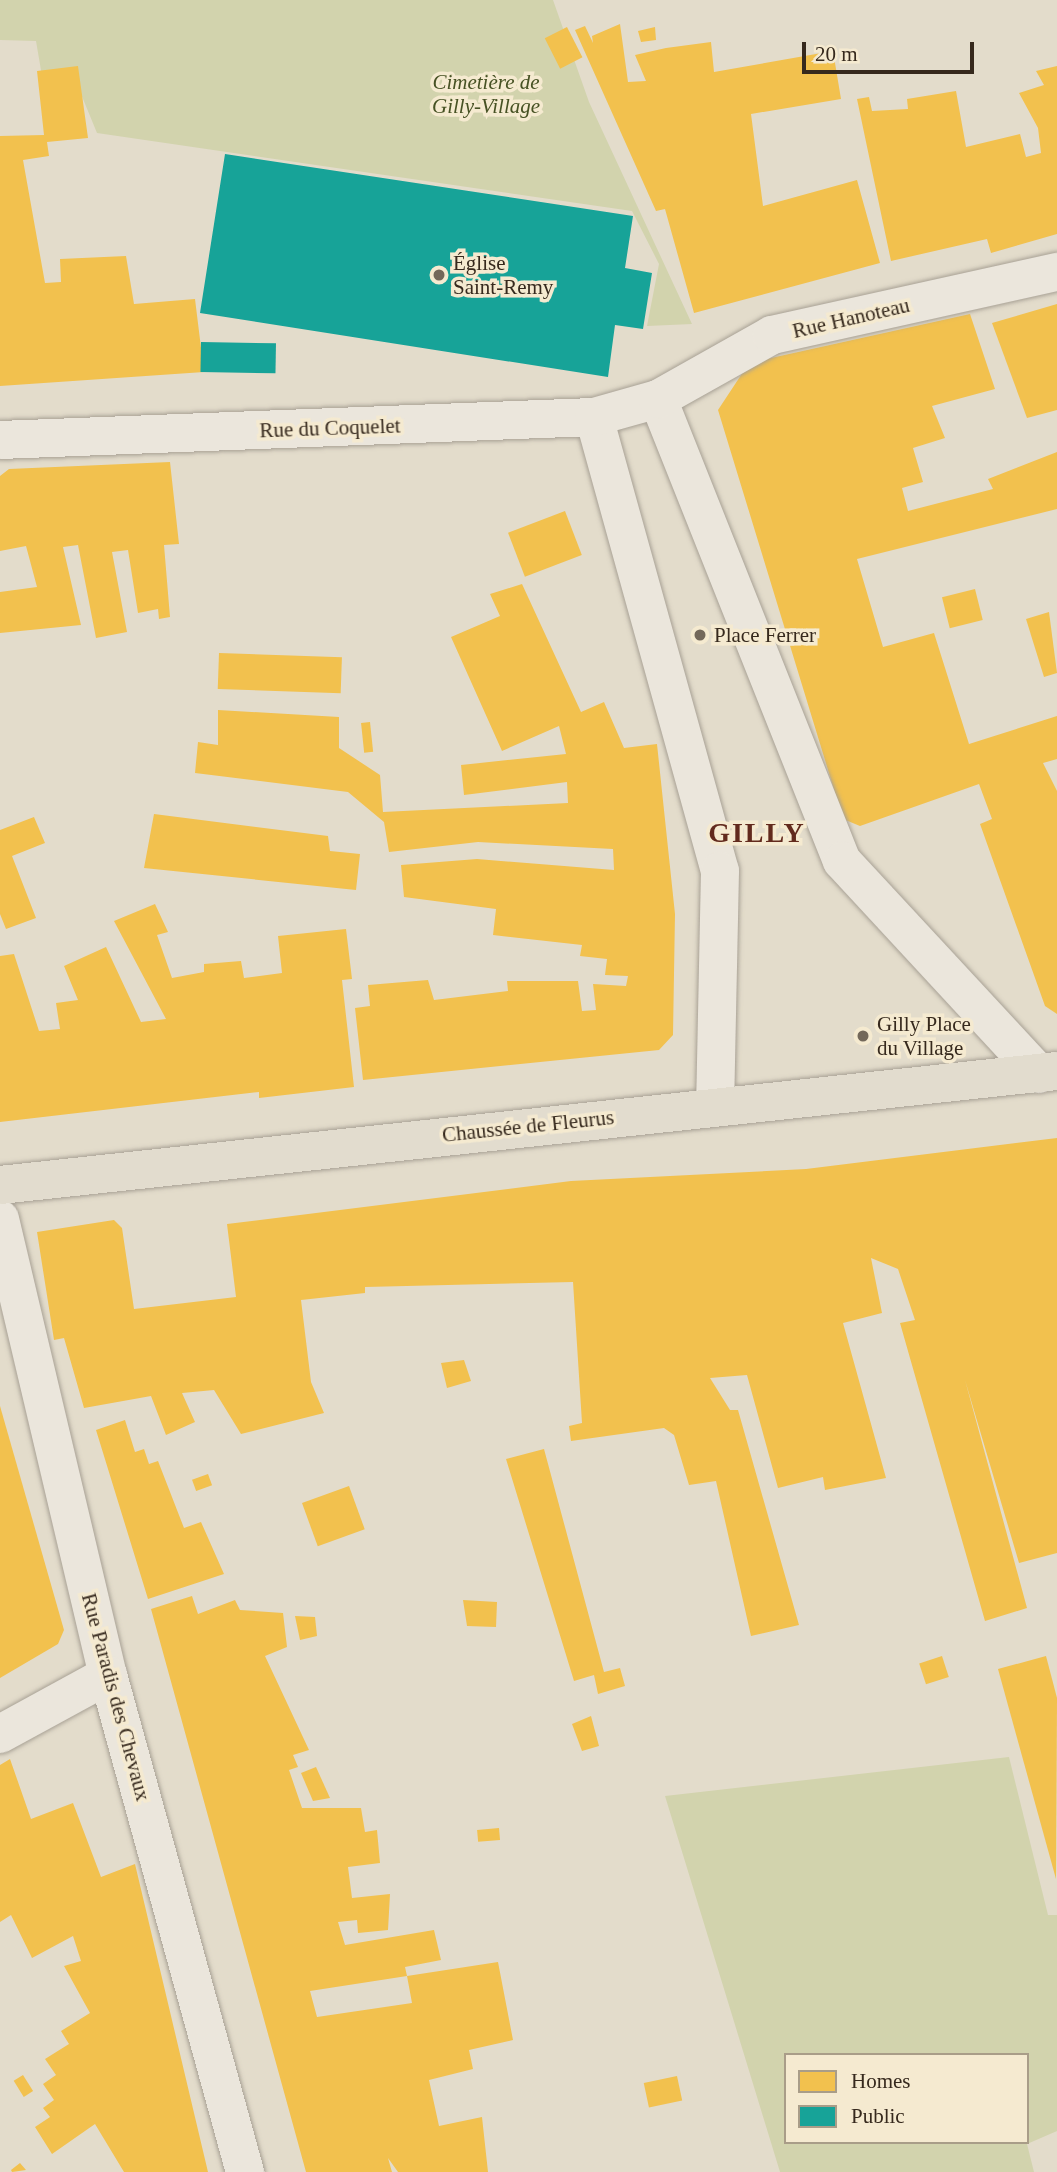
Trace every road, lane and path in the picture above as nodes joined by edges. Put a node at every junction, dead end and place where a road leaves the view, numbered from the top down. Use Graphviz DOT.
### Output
graph roads {
  1 [pos="1057,272"];
  2 [pos="658,399"];
  3 [pos="594,417"];
  4 [pos="0,440"];
  5 [pos="1048,1073"];
  6 [pos="715,1106"];
  7 [pos="0,1185"];
  8 [pos="0,1219"];
  9 [pos="108,1675"];
  10 [pos="0,1734"];
  11 [pos="245,2172"];
  1 -- 2 [label="street, Rue Hanoteau"];
  2 -- 3 [label="street, Rue du Coquelet"];
  2 -- 5 [label="street"];
  3 -- 4 [label="street, Rue du Coquelet"];
  3 -- 6 [label="street"];
  5 -- 6 [label="main road, Chaussée de Fleurus"];
  6 -- 7 [label="main road, Chaussée de Fleurus"];
  8 -- 9 [label="street, Rue Paradis des Chevaux"];
  9 -- 10 [label="street"];
  9 -- 11 [label="street, Rue Paradis des Chevaux"];
}
